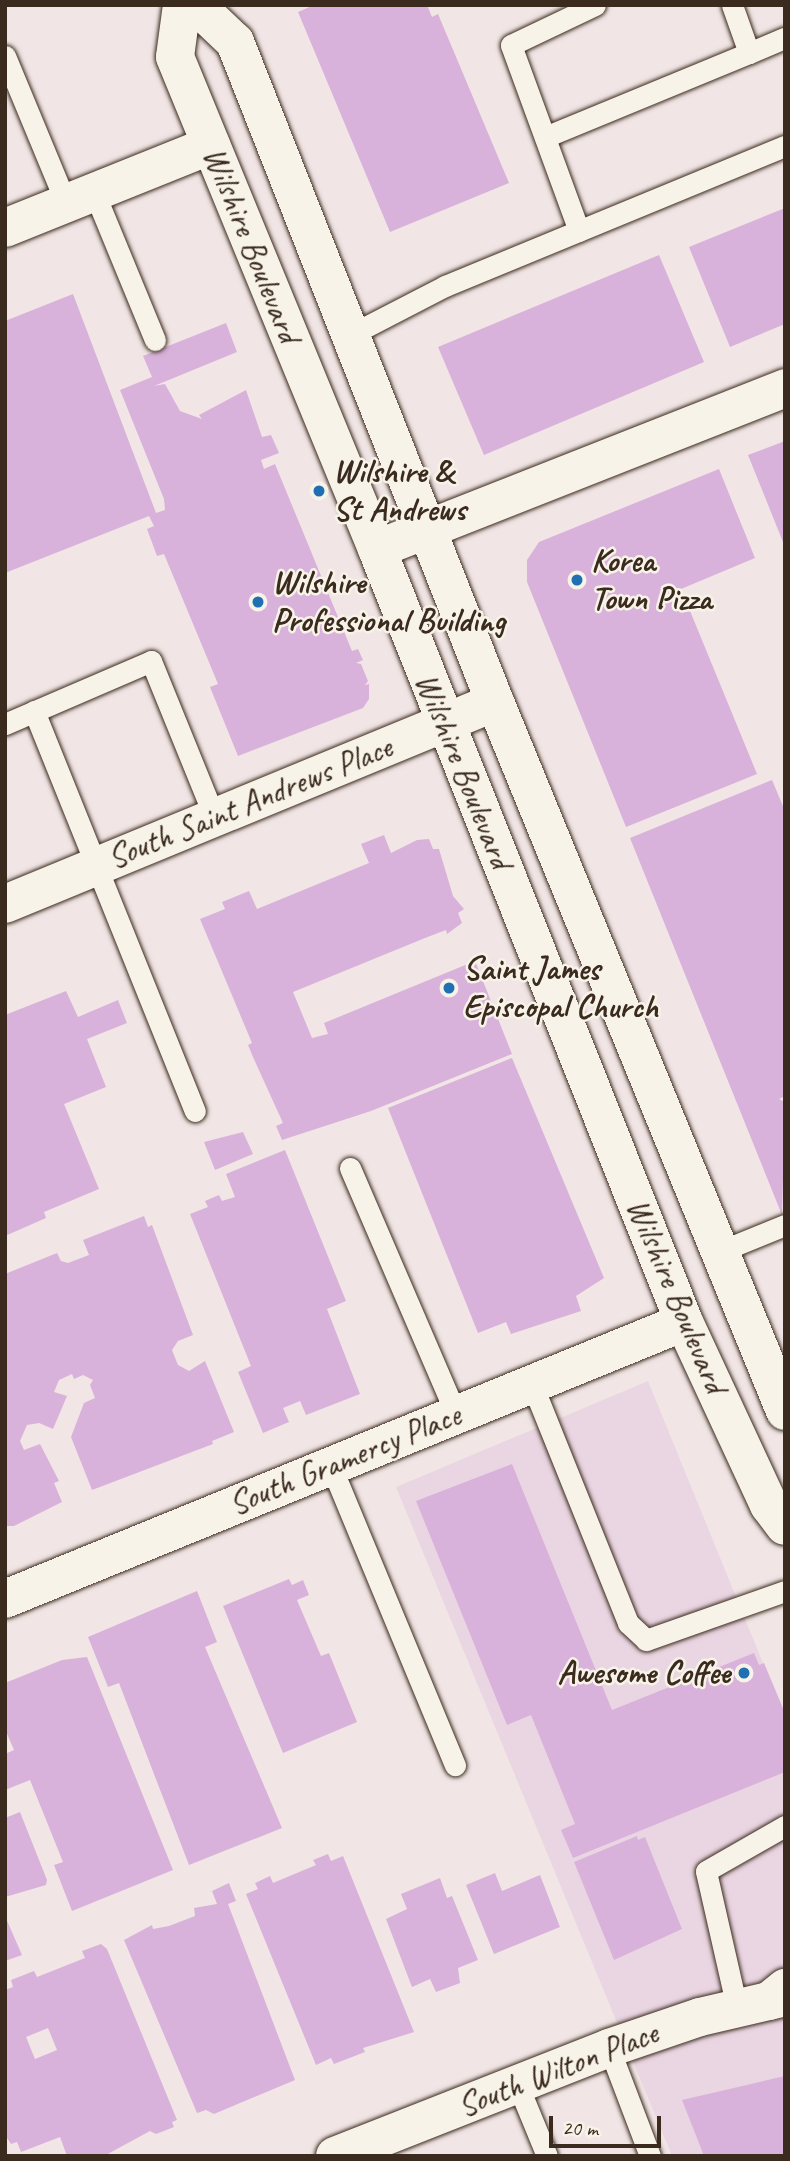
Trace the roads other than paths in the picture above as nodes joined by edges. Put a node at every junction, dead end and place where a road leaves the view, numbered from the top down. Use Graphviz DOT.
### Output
graph roads {
  1 [pos="182,5"];
  2 [pos="197,5"];
  3 [pos="595,5"];
  4 [pos="732,5"];
  5 [pos="785,38"];
  6 [pos="749,53"];
  7 [pos="5,56"];
  8 [pos="545,137"];
  9 [pos="211,145"];
  10 [pos="785,146"];
  11 [pos="80,198"];
  12 [pos="5,228"];
  13 [pos="579,231"];
  14 [pos="352,334"];
  15 [pos="155,340"];
  16 [pos="785,388"];
  17 [pos="429,528"];
  18 [pos="377,549"];
  19 [pos="495,702"];
  20 [pos="34,711"];
  21 [pos="5,723"];
  22 [pos="443,723"];
  23 [pos="214,816"];
  24 [pos="98,865"];
  25 [pos="5,904"];
  26 [pos="195,1111"];
  27 [pos="350,1168"];
  28 [pos="785,1225"];
  29 [pos="721,1251"];
  30 [pos="684,1322"];
  31 [pos="532,1384"];
  32 [pos="785,1411"];
  33 [pos="456,1414"];
  34 [pos="331,1466"];
  35 [pos="785,1526"];
  36 [pos="785,1591"];
  37 [pos="5,1599"];
  38 [pos="455,1765"];
  39 [pos="785,1826"];
  40 [pos="769,1998"];
  41 [pos="609,2048"];
  42 [pos="517,2084"];
  43 [pos="335,2156"];
  44 [pos="547,2156"];
  45 [pos="650,2156"];
  1 -- 9 [label="main road, Wilshire Boulevard"];
  2 -- 14 [label="main road, Wilshire Boulevard"];
  3 -- 8 [label="lane"];
  4 -- 6 [label="lane"];
  5 -- 6 [label="lane"];
  6 -- 8 [label="lane"];
  7 -- 11 [label="lane"];
  8 -- 13 [label="lane"];
  9 -- 11 [label="main road"];
  9 -- 18 [label="main road, Wilshire Boulevard"];
  10 -- 13 [label="lane"];
  11 -- 12 [label="main road"];
  11 -- 15 [label="lane"];
  13 -- 14 [label="lane"];
  14 -- 17 [label="main road, Wilshire Boulevard"];
  16 -- 17 [label="main road"];
  17 -- 18 [label="main road"];
  17 -- 19 [label="main road, Wilshire Boulevard"];
  18 -- 22 [label="main road, Wilshire Boulevard"];
  19 -- 22 [label="main road, South Saint Andrews Place"];
  19 -- 29 [label="main road, Wilshire Boulevard"];
  20 -- 21 [label="lane"];
  20 -- 23 [label="lane"];
  20 -- 24 [label="lane"];
  22 -- 23 [label="main road, South Saint Andrews Place"];
  22 -- 30 [label="main road, Wilshire Boulevard"];
  23 -- 24 [label="main road, South Saint Andrews Place"];
  24 -- 25 [label="main road, South Saint Andrews Place"];
  24 -- 26 [label="lane"];
  27 -- 33 [label="lane"];
  28 -- 29 [label="lane"];
  29 -- 32 [label="main road, Wilshire Boulevard"];
  30 -- 31 [label="main road, South Gramercy Place"];
  30 -- 35 [label="main road, Wilshire Boulevard"];
  31 -- 33 [label="main road, South Gramercy Place"];
  31 -- 36 [label="lane"];
  33 -- 34 [label="main road, South Gramercy Place"];
  34 -- 37 [label="main road, South Gramercy Place"];
  34 -- 38 [label="lane"];
  39 -- 40 [label="lane"];
  40 -- 41 [label="main road, South Wilton Place"];
  41 -- 42 [label="main road, South Wilton Place"];
  41 -- 45 [label="lane"];
  42 -- 43 [label="main road, South Wilton Place"];
  42 -- 44 [label="lane"];
}
